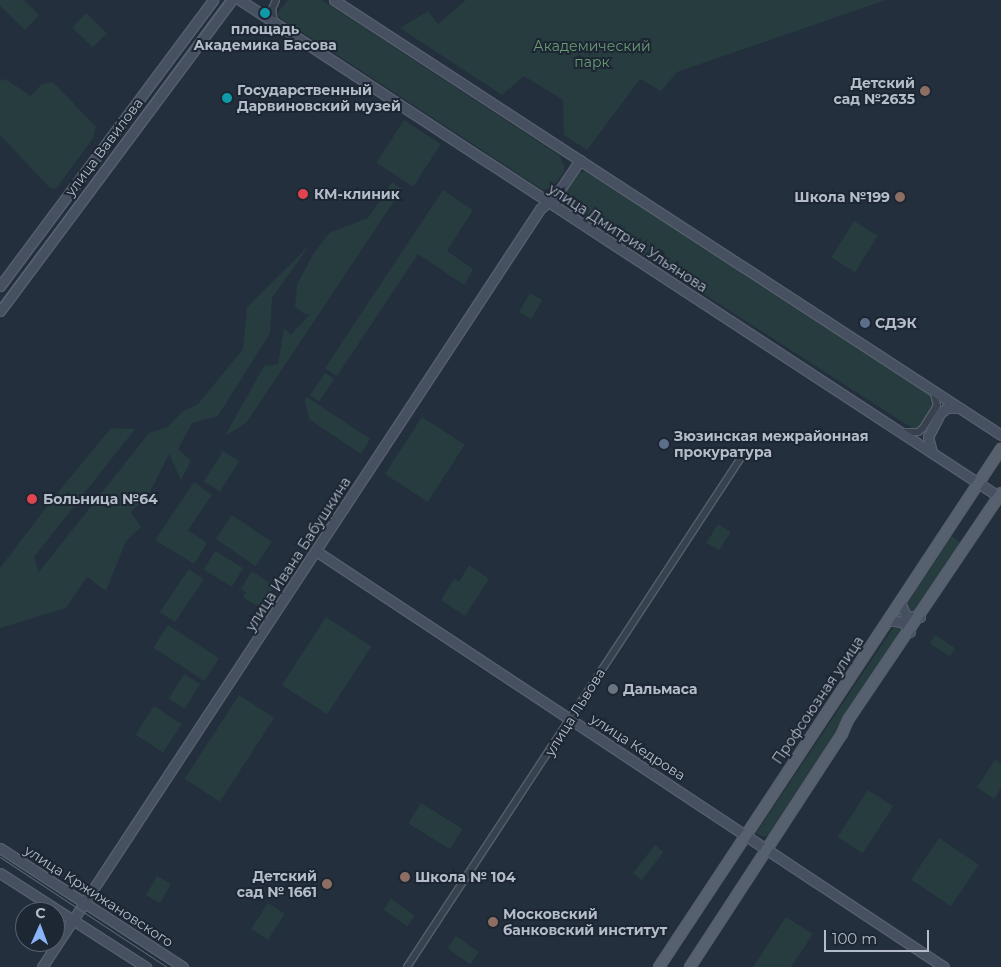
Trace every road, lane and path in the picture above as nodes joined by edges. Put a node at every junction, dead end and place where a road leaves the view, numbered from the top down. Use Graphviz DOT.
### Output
graph roads {
  1 [pos="213,0"];
  2 [pos="232,0"];
  3 [pos="240,0"];
  4 [pos="276,0"];
  5 [pos="334,0"];
  6 [pos="274,23"];
  7 [pos="580,160"];
  8 [pos="548,202"];
  9 [pos="0,286"];
  10 [pos="0,311"];
  11 [pos="933,391"];
  12 [pos="960,408"];
  13 [pos="899,431"];
  14 [pos="1001,435"];
  15 [pos="1001,449"];
  16 [pos="932,453"];
  17 [pos="742,456"];
  18 [pos="979,483"];
  19 [pos="1000,496"];
  20 [pos="316,550"];
  21 [pos="900,602"];
  22 [pos="920,617"];
  23 [pos="888,620"];
  24 [pos="910,632"];
  25 [pos="569,719"];
  26 [pos="746,834"];
  27 [pos="0,848"];
  28 [pos="766,848"];
  29 [pos="0,872"];
  30 [pos="85,903"];
  31 [pos="73,920"];
  32 [pos="42,967"];
  33 [pos="146,967"];
  34 [pos="183,967"];
  35 [pos="407,967"];
  36 [pos="659,967"];
  37 [pos="690,967"];
  38 [pos="943,967"];
  1 -- 9 [label="main road, улица Вавилова"];
  2 -- 10 [label="main road, улица Вавилова"];
  3 -- 6 [label="main road, улица Дмитрия Ульянова"];
  4 -- 6 [label="street"];
  5 -- 7 [label="main road"];
  6 -- 8 [label="main road, улица Дмитрия Ульянова"];
  7 -- 8 [label="main road, улица Ивана Бабушкина"];
  7 -- 11 [label="main road"];
  8 -- 13 [label="main road, улица Дмитрия Ульянова"];
  8 -- 20 [label="main road, улица Ивана Бабушкина"];
  11 -- 12 [label="main road"];
  11 -- 13 [label="street"];
  12 -- 14 [label="main road"];
  12 -- 16 [label="main road"];
  13 -- 16 [label="main road, улица Дмитрия Ульянова"];
  15 -- 18 [label="main road, Профсоюзная улица"];
  16 -- 18 [label="main road, улица Дмитрия Ульянова"];
  17 -- 25 [label="street, улица Львова"];
  18 -- 19 [label="main road, улица Дмитрия Ульянова"];
  18 -- 21 [label="main road, Профсоюзная улица"];
  19 -- 22 [label="main road"];
  20 -- 25 [label="main road, улица Кедрова"];
  20 -- 30 [label="main road, улица Ивана Бабушкина"];
  21 -- 22 [label="main road"];
  21 -- 23 [label="main road, Профсоюзная улица"];
  22 -- 24 [label="main road"];
  23 -- 24 [label="main road"];
  23 -- 26 [label="main road, Профсоюзная улица"];
  24 -- 28 [label="main road"];
  25 -- 26 [label="main road, улица Кедрова"];
  25 -- 35 [label="street, улица Львова"];
  26 -- 28 [label="main road, улица Кедрова"];
  26 -- 36 [label="main road, Профсоюзная улица"];
  27 -- 30 [label="main road, улица Кржижановского"];
  28 -- 37 [label="main road"];
  28 -- 38 [label="main road, улица Кедрова"];
  29 -- 31 [label="main road"];
  30 -- 31 [label="main road, улица Ивана Бабушкина"];
  30 -- 34 [label="main road, улица Кржижановского"];
  31 -- 32 [label="main road, улица Ивана Бабушкина"];
  31 -- 33 [label="main road"];
}
